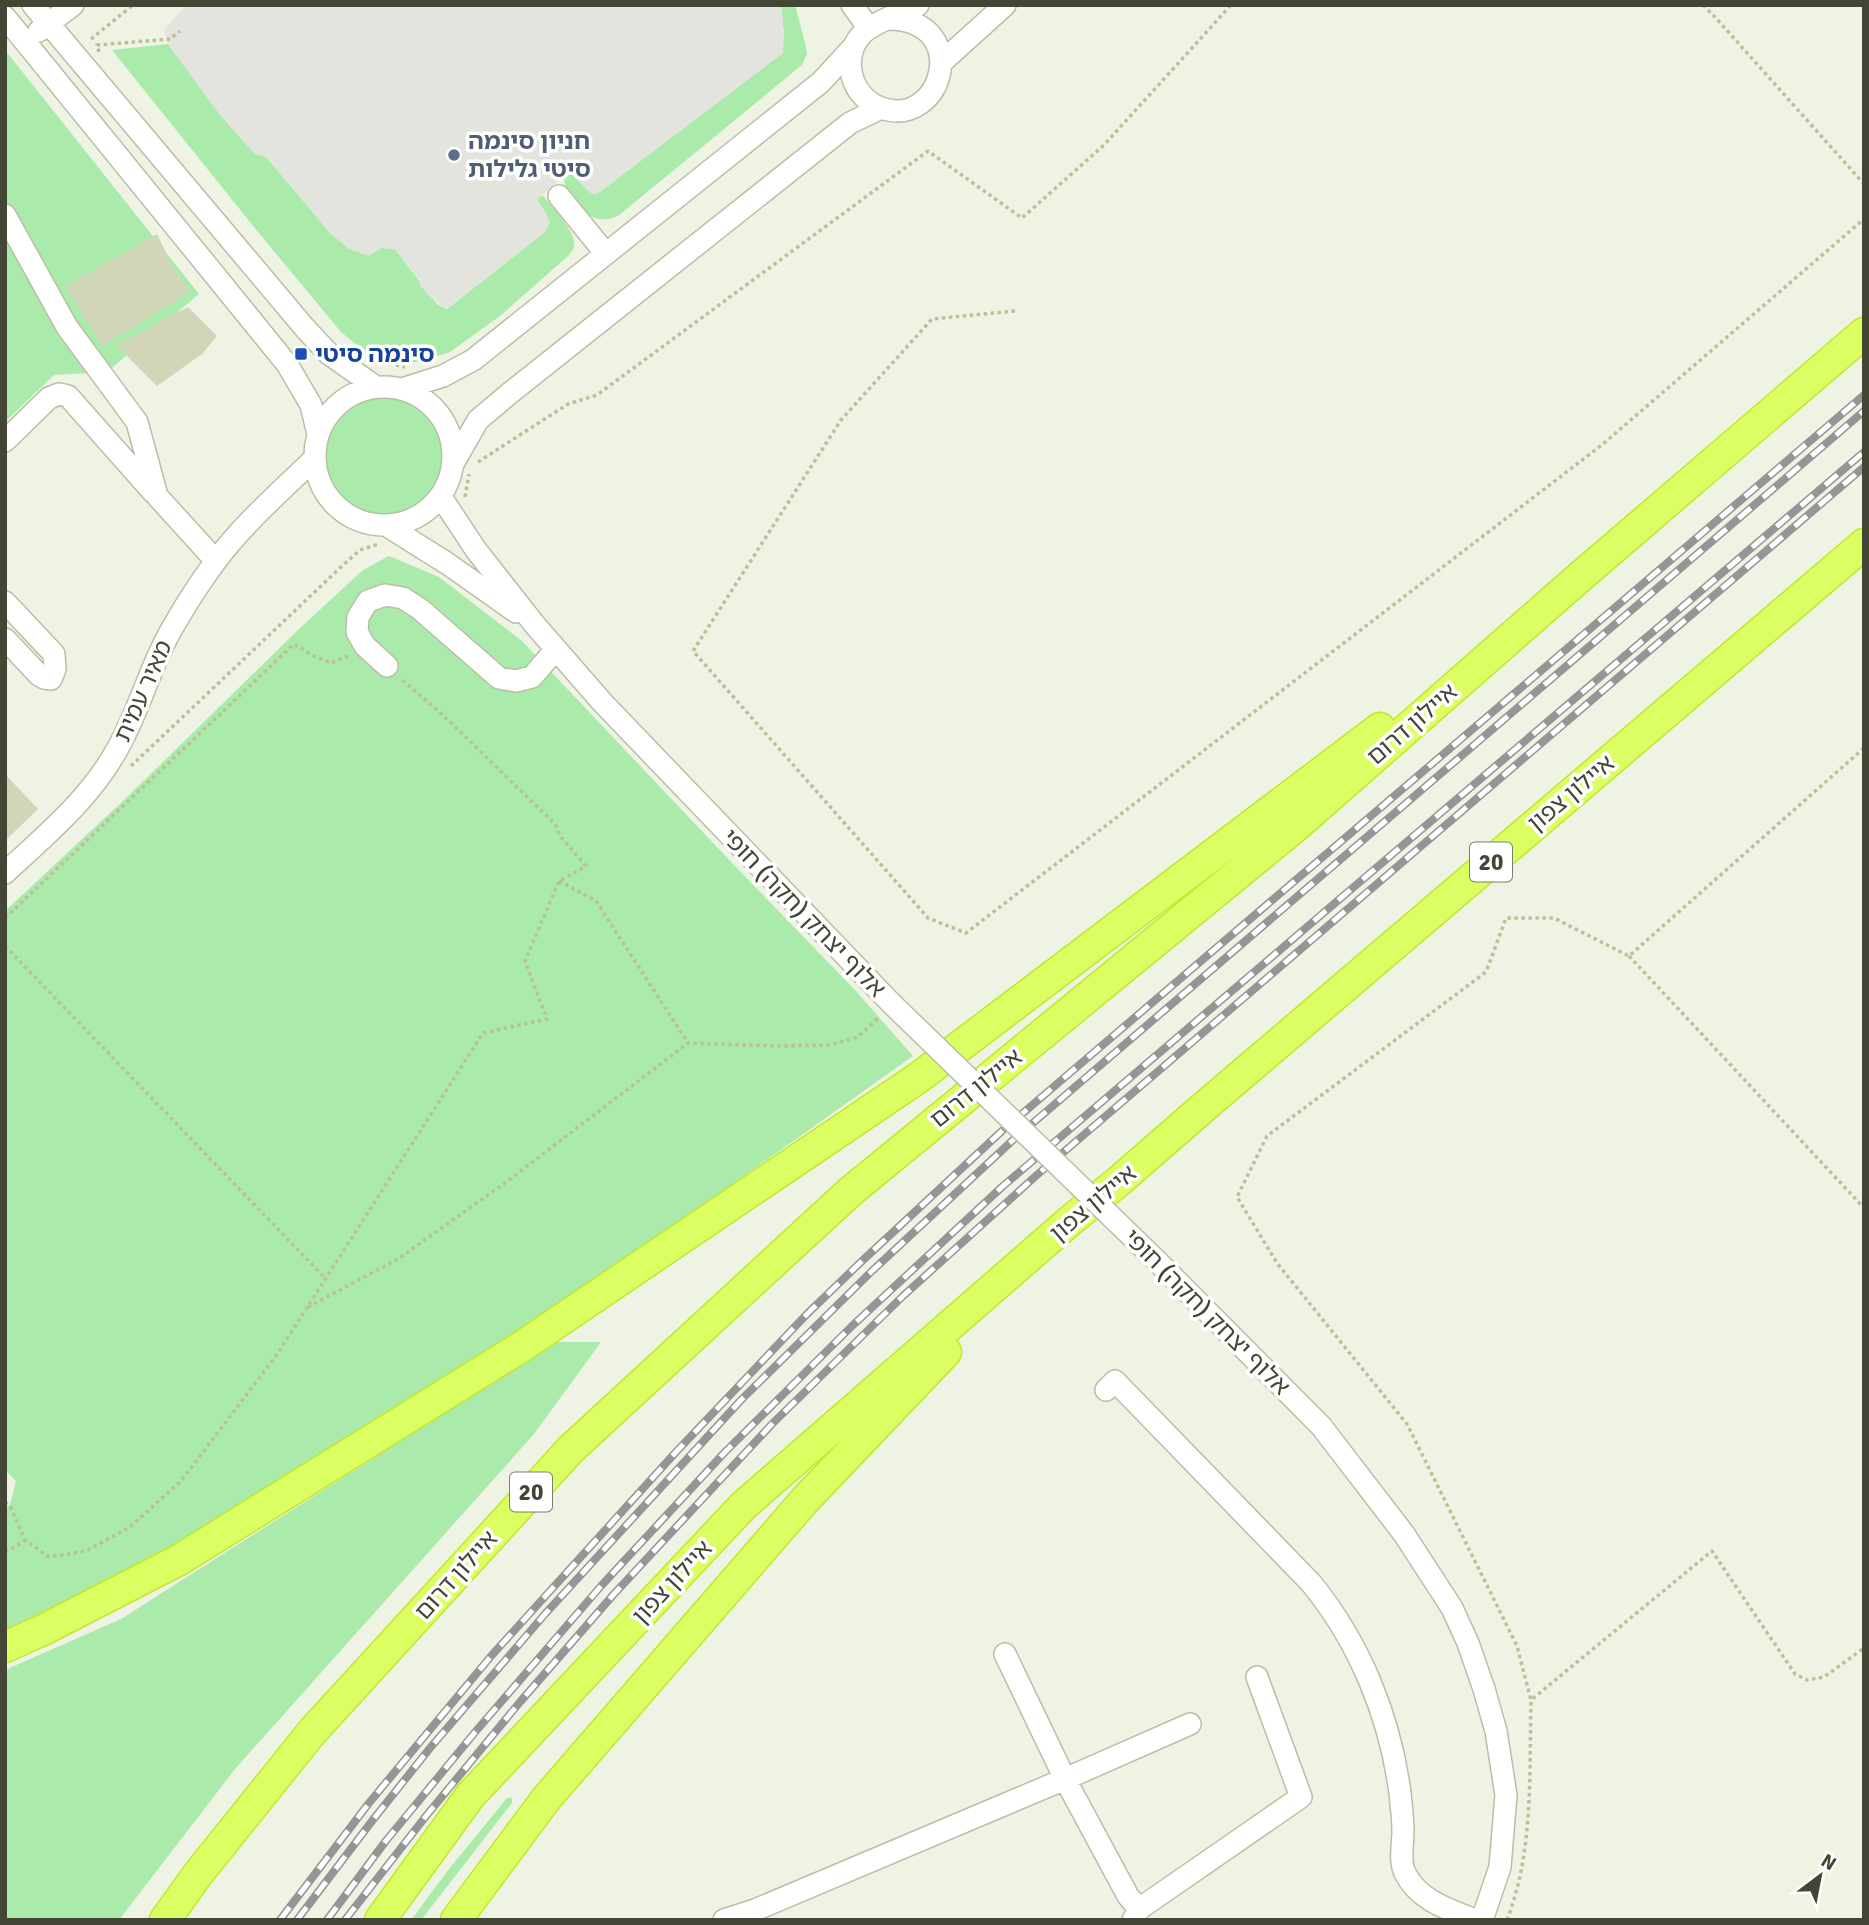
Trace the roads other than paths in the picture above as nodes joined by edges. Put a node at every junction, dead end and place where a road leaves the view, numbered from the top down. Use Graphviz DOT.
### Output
graph roads {
  1 [pos="33,5"];
  2 [pos="73,5"];
  3 [pos="852,5"];
  4 [pos="918,5"];
  5 [pos="1005,5"];
  6 [pos="5,17"];
  7 [pos="889,19"];
  8 [pos="49,23"];
  9 [pos="869,28"];
  10 [pos="26,41"];
  11 [pos="854,46"];
  12 [pos="942,62"];
  13 [pos="881,108"];
  14 [pos="559,196"];
  15 [pos="5,215"];
  16 [pos="606,254"];
  17 [pos="1864,333"];
  18 [pos="376,387"];
  19 [pos="402,389"];
  20 [pos="318,434"];
  21 [pos="5,441"];
  22 [pos="315,458"];
  23 [pos="462,464"];
  24 [pos="157,496"];
  25 [pos="441,497"];
  26 [pos="330,498"];
  27 [pos="271,501"];
  28 [pos="385,534"];
  29 [pos="1864,544"];
  30 [pos="216,561"];
  31 [pos="1581,576"];
  32 [pos="5,602"];
  33 [pos="535,625"];
  34 [pos="5,639"];
  35 [pos="556,649"];
  36 [pos="387,667"];
  37 [pos="5,873"];
  38 [pos="1071,1220"];
  39 [pos="1106,1390"];
  40 [pos="5,1647"];
  41 [pos="1005,1654"];
  42 [pos="1257,1677"];
  43 [pos="1190,1724"];
  44 [pos="1065,1779"];
  45 [pos="1136,1914"];
  46 [pos="165,1920"];
  47 [pos="380,1920"];
  48 [pos="456,1920"];
  49 [pos="724,1920"];
  50 [pos="1475,1920"];
  51 [pos="1482,1920"];
  1 -- 8 [label="street"];
  2 -- 8 [label="street"];
  3 -- 9 [label="street"];
  4 -- 7 [label="street"];
  5 -- 12 [label="street"];
  6 -- 10 [label="street"];
  7 -- 9 [label="street"];
  7 -- 12 [label="street"];
  8 -- 10 [label="street"];
  8 -- 18 [label="street"];
  9 -- 11 [label="street"];
  10 -- 20 [label="street"];
  11 -- 13 [label="street"];
  11 -- 16 [label="street"];
  12 -- 13 [label="street"];
  13 -- 23 [label="street"];
  14 -- 16 [label="street"];
  15 -- 24 [label="street"];
  16 -- 19 [label="street"];
  17 -- 31 [label="highway, איילון דרום / 20"];
  18 -- 19 [label="street"];
  18 -- 20 [label="street"];
  19 -- 23 [label="street"];
  20 -- 22 [label="street"];
  21 -- 24 [label="street"];
  22 -- 26 [label="street"];
  22 -- 27 [label="street, מאיר עמית"];
  23 -- 25 [label="street"];
  24 -- 30 [label="street"];
  25 -- 28 [label="street"];
  25 -- 33 [label="street, אלוף יצחק (חקה) חופי"];
  26 -- 27 [label="street"];
  26 -- 28 [label="street"];
  27 -- 30 [label="street, מאיר עמית"];
  28 -- 33 [label="street, אלוף יצחק (חקה) חופי"];
  29 -- 38 [label="highway, איילון צפון / 20"];
  30 -- 37 [label="street, מאיר עמית"];
  31 -- 40 [label="highway"];
  31 -- 46 [label="highway, איילון דרום / 20"];
  32 -- 34 [label="street"];
  33 -- 35 [label="street, אלוף יצחק (חקה) חופי"];
  35 -- 36 [label="street"];
  35 -- 51 [label="street, אלוף יצחק (חקה) חופי, bridge"];
  38 -- 47 [label="highway, איילון צפון / 20"];
  38 -- 48 [label="highway"];
  39 -- 50 [label="street"];
  41 -- 44 [label="street"];
  42 -- 45 [label="street"];
  43 -- 44 [label="street"];
  44 -- 45 [label="street"];
  44 -- 49 [label="street"];
}
